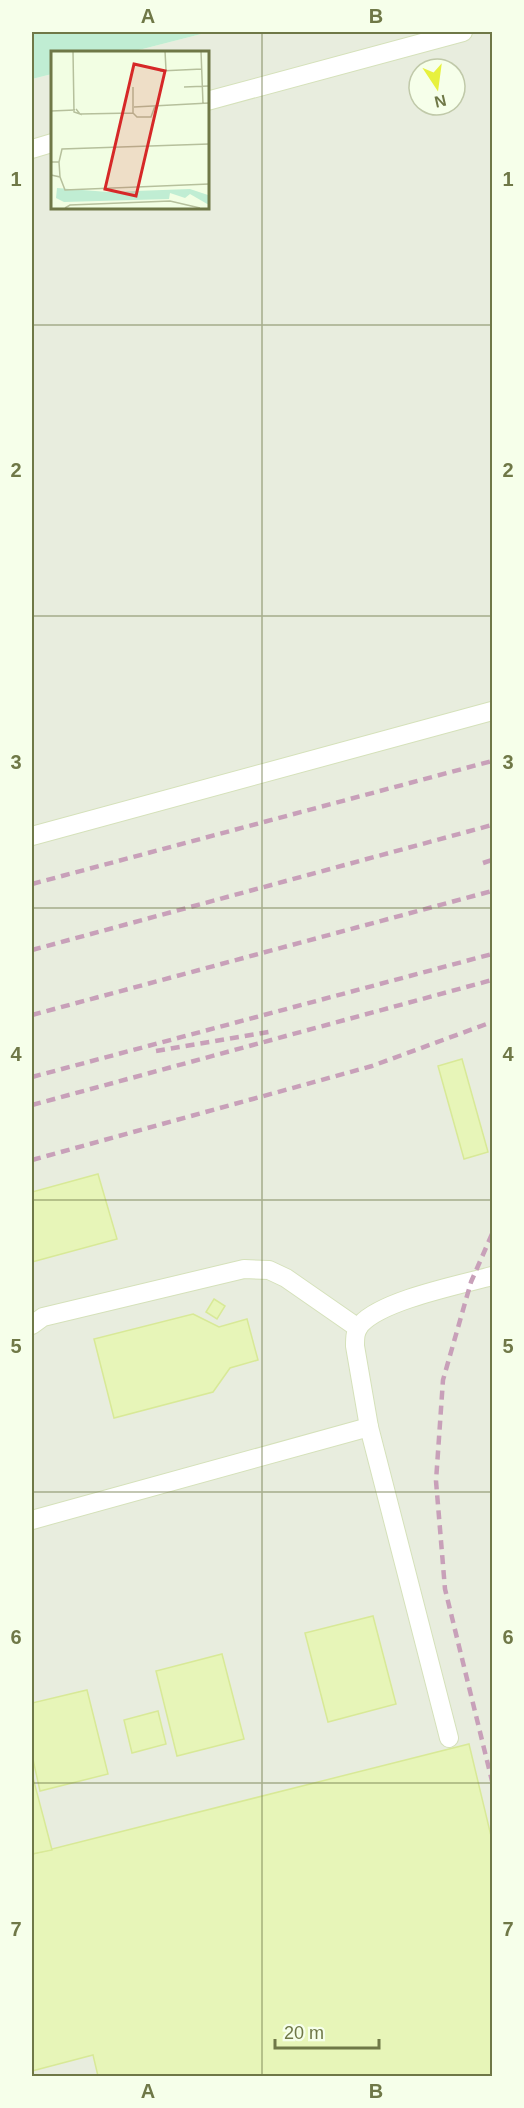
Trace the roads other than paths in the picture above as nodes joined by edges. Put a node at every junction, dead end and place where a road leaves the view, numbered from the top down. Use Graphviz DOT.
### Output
graph roads {
  1 [pos="463,32"];
  2 [pos="208,101"];
  3 [pos="51,143"];
  4 [pos="32,149"];
  5 [pos="492,711"];
  6 [pos="32,836"];
  7 [pos="492,1276"];
  8 [pos="32,1325"];
  9 [pos="358,1328"];
  10 [pos="369,1427"];
  11 [pos="32,1516"];
  12 [pos="449,1738"];
  1 -- 2 [label="lane"];
  3 -- 4 [label="lane"];
  5 -- 6 [label="lane"];
  7 -- 9 [label="lane"];
  8 -- 9 [label="lane"];
  9 -- 10 [label="lane"];
  10 -- 11 [label="lane"];
  10 -- 12 [label="lane"];
}
